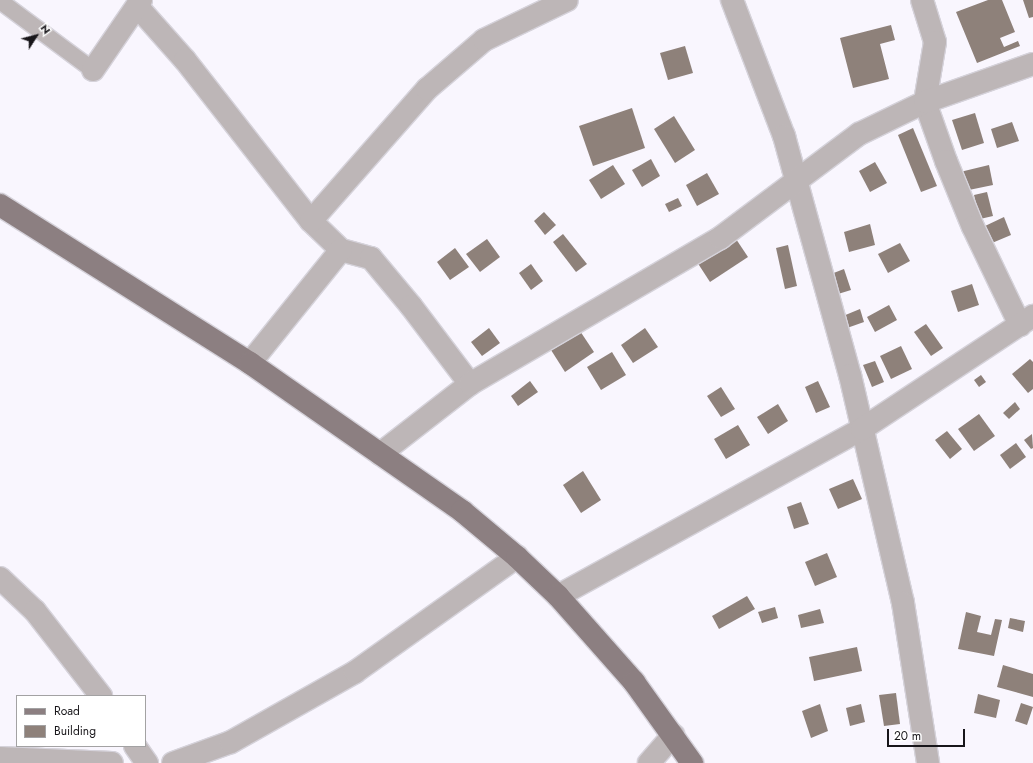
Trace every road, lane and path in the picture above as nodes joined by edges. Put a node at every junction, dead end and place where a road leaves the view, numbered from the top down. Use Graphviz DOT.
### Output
graph roads {
  1 [pos="568,0"];
  2 [pos="732,0"];
  3 [pos="922,0"];
  4 [pos="0,1"];
  5 [pos="139,3"];
  6 [pos="1033,64"];
  7 [pos="92,70"];
  8 [pos="925,102"];
  9 [pos="796,179"];
  10 [pos="0,205"];
  11 [pos="310,220"];
  12 [pos="341,250"];
  13 [pos="1026,320"];
  14 [pos="250,363"];
  15 [pos="470,384"];
  16 [pos="862,430"];
  17 [pos="380,454"];
  18 [pos="518,557"];
  19 [pos="0,578"];
  20 [pos="558,596"];
  21 [pos="100,695"];
  22 [pos="673,735"];
  23 [pos="136,747"];
  24 [pos="0,758"];
  25 [pos="112,763"];
  26 [pos="147,763"];
  27 [pos="173,763"];
  28 [pos="649,763"];
  29 [pos="692,763"];
  30 [pos="928,763"];
  1 -- 11 [label="street"];
  2 -- 9 [label="street"];
  3 -- 8 [label="street"];
  4 -- 7 [label="lane"];
  5 -- 7 [label="street"];
  5 -- 11 [label="street"];
  6 -- 8 [label="street"];
  8 -- 9 [label="street"];
  8 -- 13 [label="street"];
  9 -- 15 [label="street"];
  9 -- 16 [label="street"];
  10 -- 14 [label="main road"];
  11 -- 12 [label="street"];
  12 -- 14 [label="street"];
  12 -- 15 [label="street"];
  13 -- 16 [label="street"];
  14 -- 17 [label="main road"];
  15 -- 17 [label="street"];
  16 -- 20 [label="street"];
  16 -- 30 [label="street"];
  17 -- 18 [label="main road"];
  18 -- 20 [label="main road"];
  18 -- 27 [label="street"];
  19 -- 21 [label="street"];
  20 -- 22 [label="main road"];
  22 -- 28 [label="street"];
  22 -- 29 [label="main road"];
  23 -- 26 [label="street"];
  24 -- 25 [label="street"];
}
